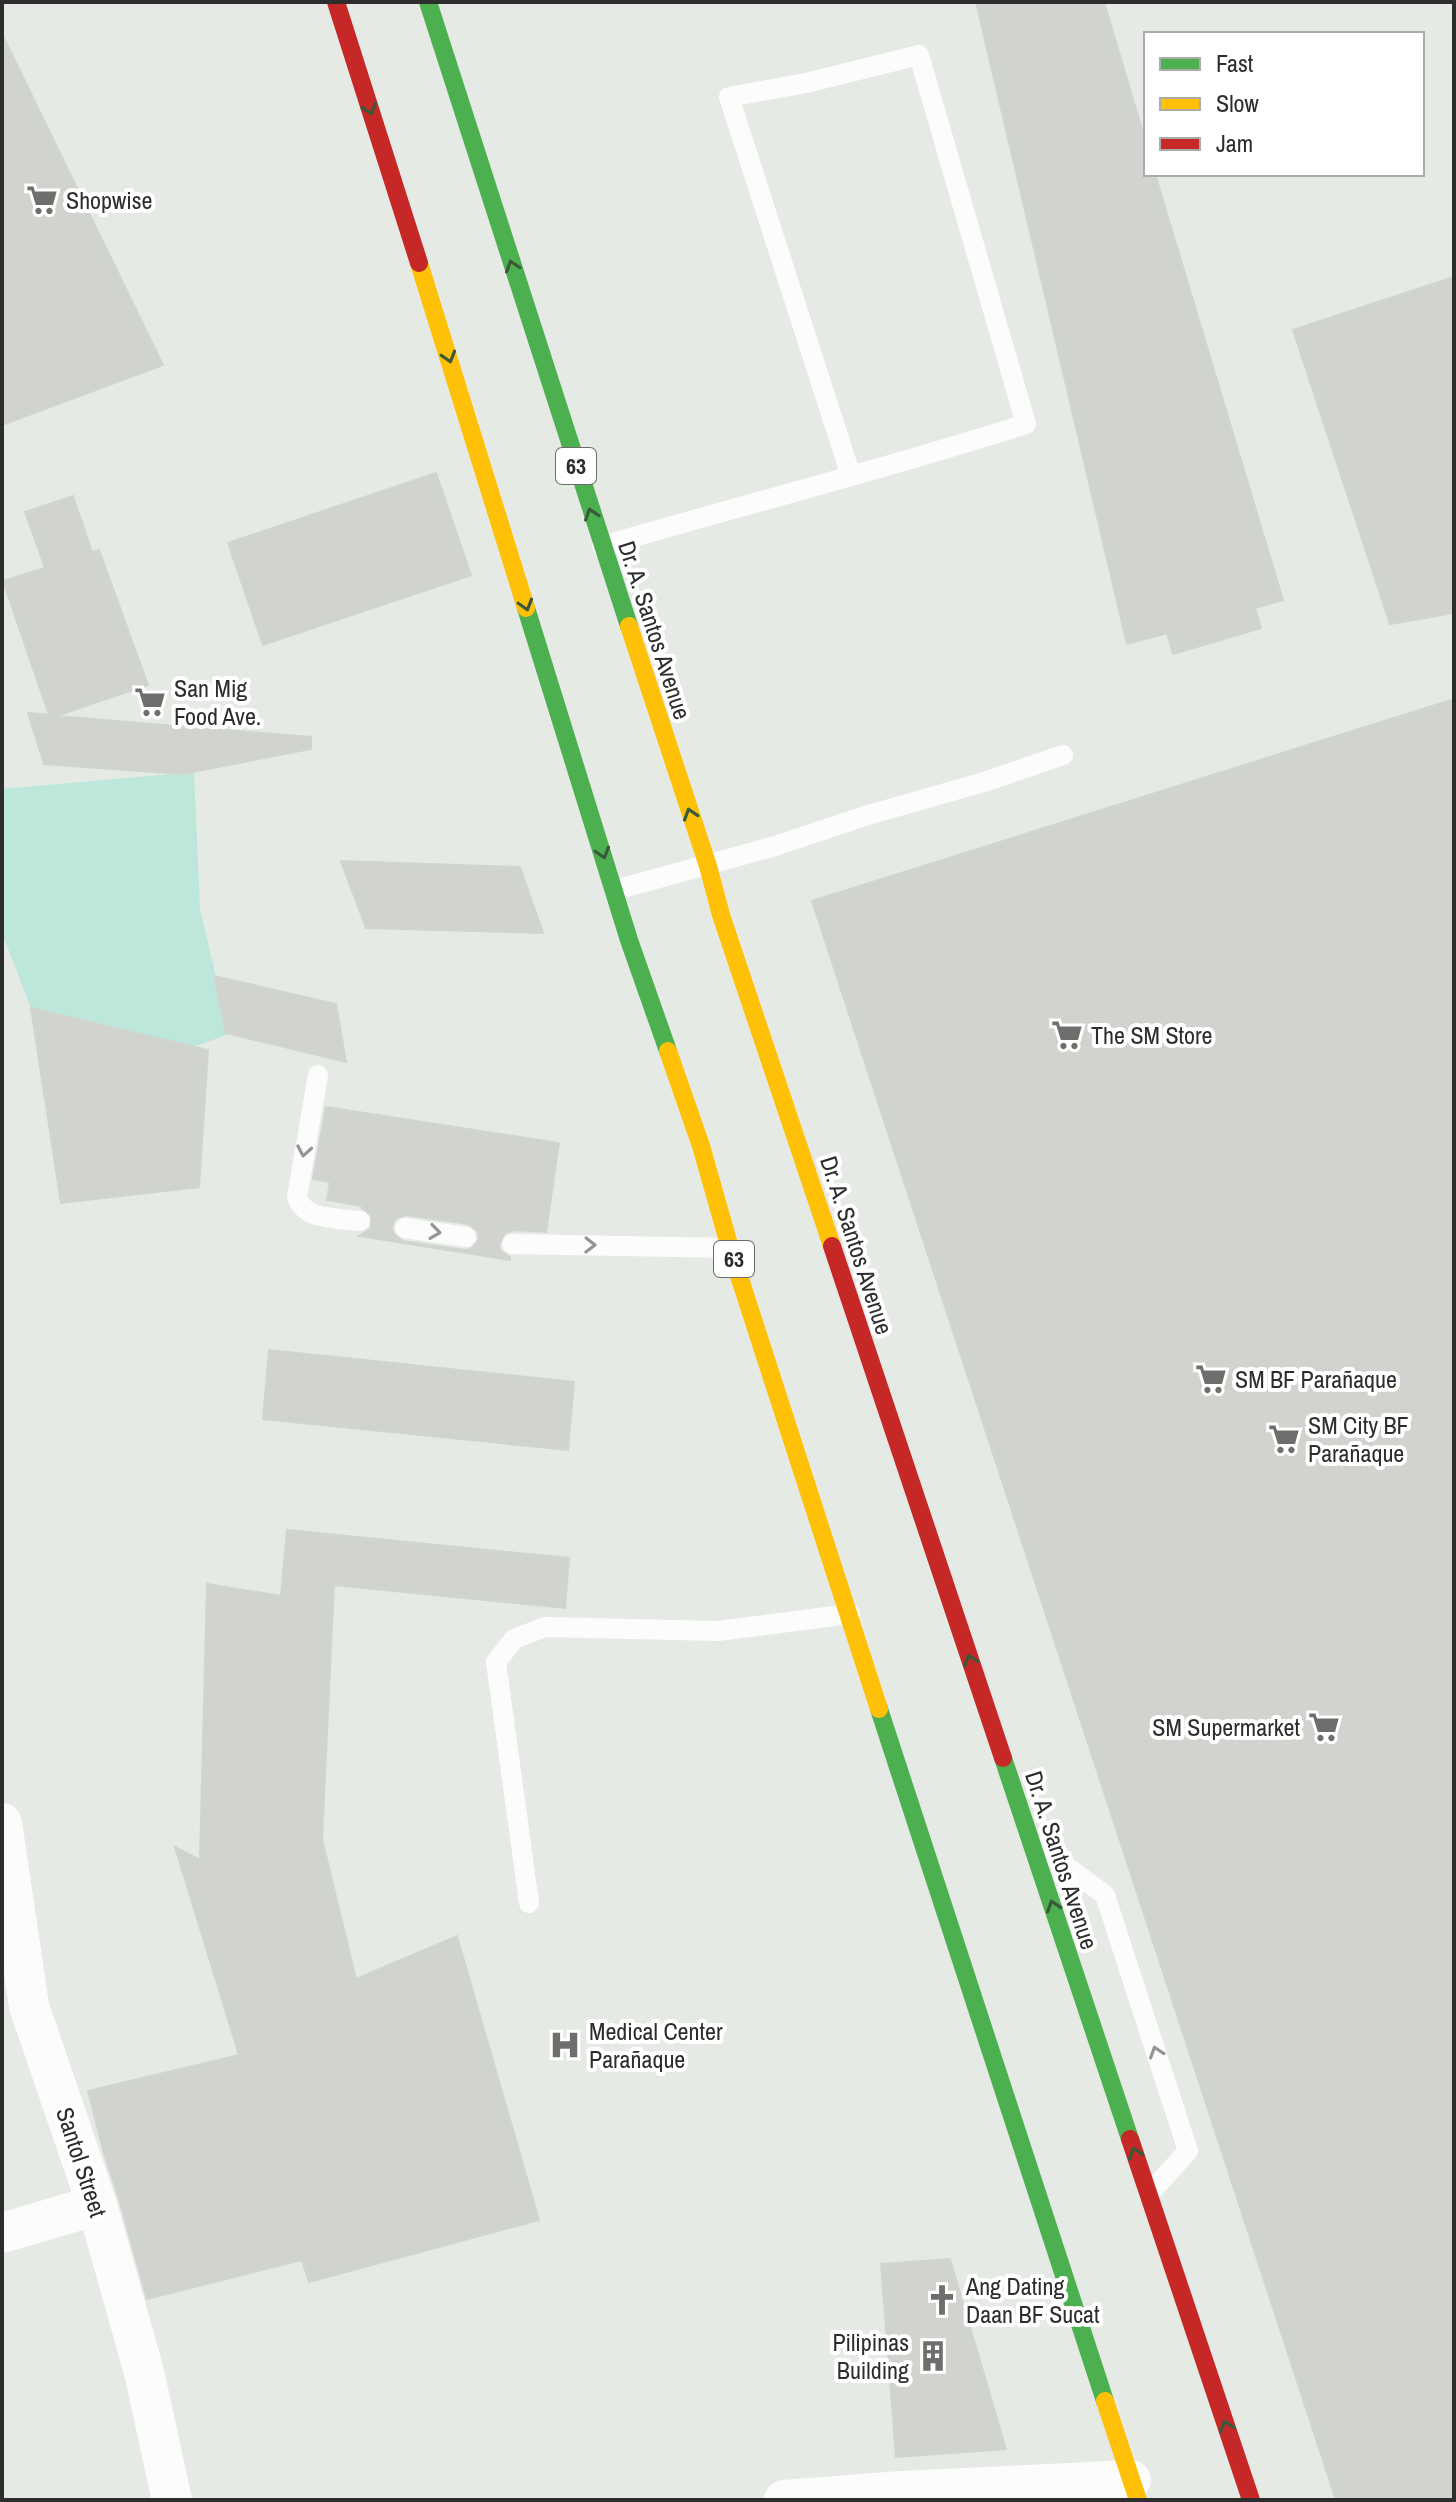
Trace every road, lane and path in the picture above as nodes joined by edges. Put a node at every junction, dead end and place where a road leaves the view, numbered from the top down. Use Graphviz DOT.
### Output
graph roads {
  1 [pos="336,2"];
  2 [pos="428,2"];
  3 [pos="851,476"];
  4 [pos="602,546"];
  5 [pos="1063,755"];
  6 [pos="708,866"];
  7 [pos="615,890"];
  8 [pos="318,1075"];
  9 [pos="360,1221"];
  10 [pos="405,1228"];
  11 [pos="466,1237"];
  12 [pos="512,1244"];
  13 [pos="730,1248"];
  14 [pos="850,1614"];
  15 [pos="2,1823"];
  16 [pos="1031,1840"];
  17 [pos="529,1903"];
  18 [pos="1149,2194"];
  19 [pos="97,2205"];
  20 [pos="2,2233"];
  21 [pos="1134,2490"];
  22 [pos="983,2493"];
  23 [pos="172,2500"];
  24 [pos="784,2500"];
  25 [pos="1251,2500"];
  1 -- 7 [label="main road, 63, one-way"];
  4 -- 2 [label="main road, Dr. A. Santos Avenue / 63, one-way"];
  3 -- 3 [label="lane"];
  3 -- 4 [label="lane"];
  6 -- 4 [label="main road, Dr. A. Santos Avenue / 63, one-way"];
  5 -- 6 [label="lane"];
  6 -- 7 [label="lane"];
  16 -- 6 [label="main road, Dr. A. Santos Avenue / 63, one-way"];
  7 -- 13 [label="main road, 63"];
  8 -- 9 [label="lane, one-way"];
  10 -- 11 [label="lane, one-way"];
  12 -- 13 [label="lane, one-way"];
  13 -- 14 [label="main road, 63"];
  14 -- 17 [label="lane"];
  14 -- 21 [label="main road, 63"];
  15 -- 19 [label="street, Santol Street"];
  18 -- 16 [label="main road, Dr. A. Santos Avenue / 63, one-way"];
  18 -- 16 [label="lane, one-way"];
  25 -- 18 [label="main road, Dr. A. Santos Avenue / 63, one-way"];
  19 -- 20 [label="street"];
  19 -- 23 [label="street, Santol Street"];
  21 -- 22 [label="street"];
  22 -- 24 [label="street"];
}
